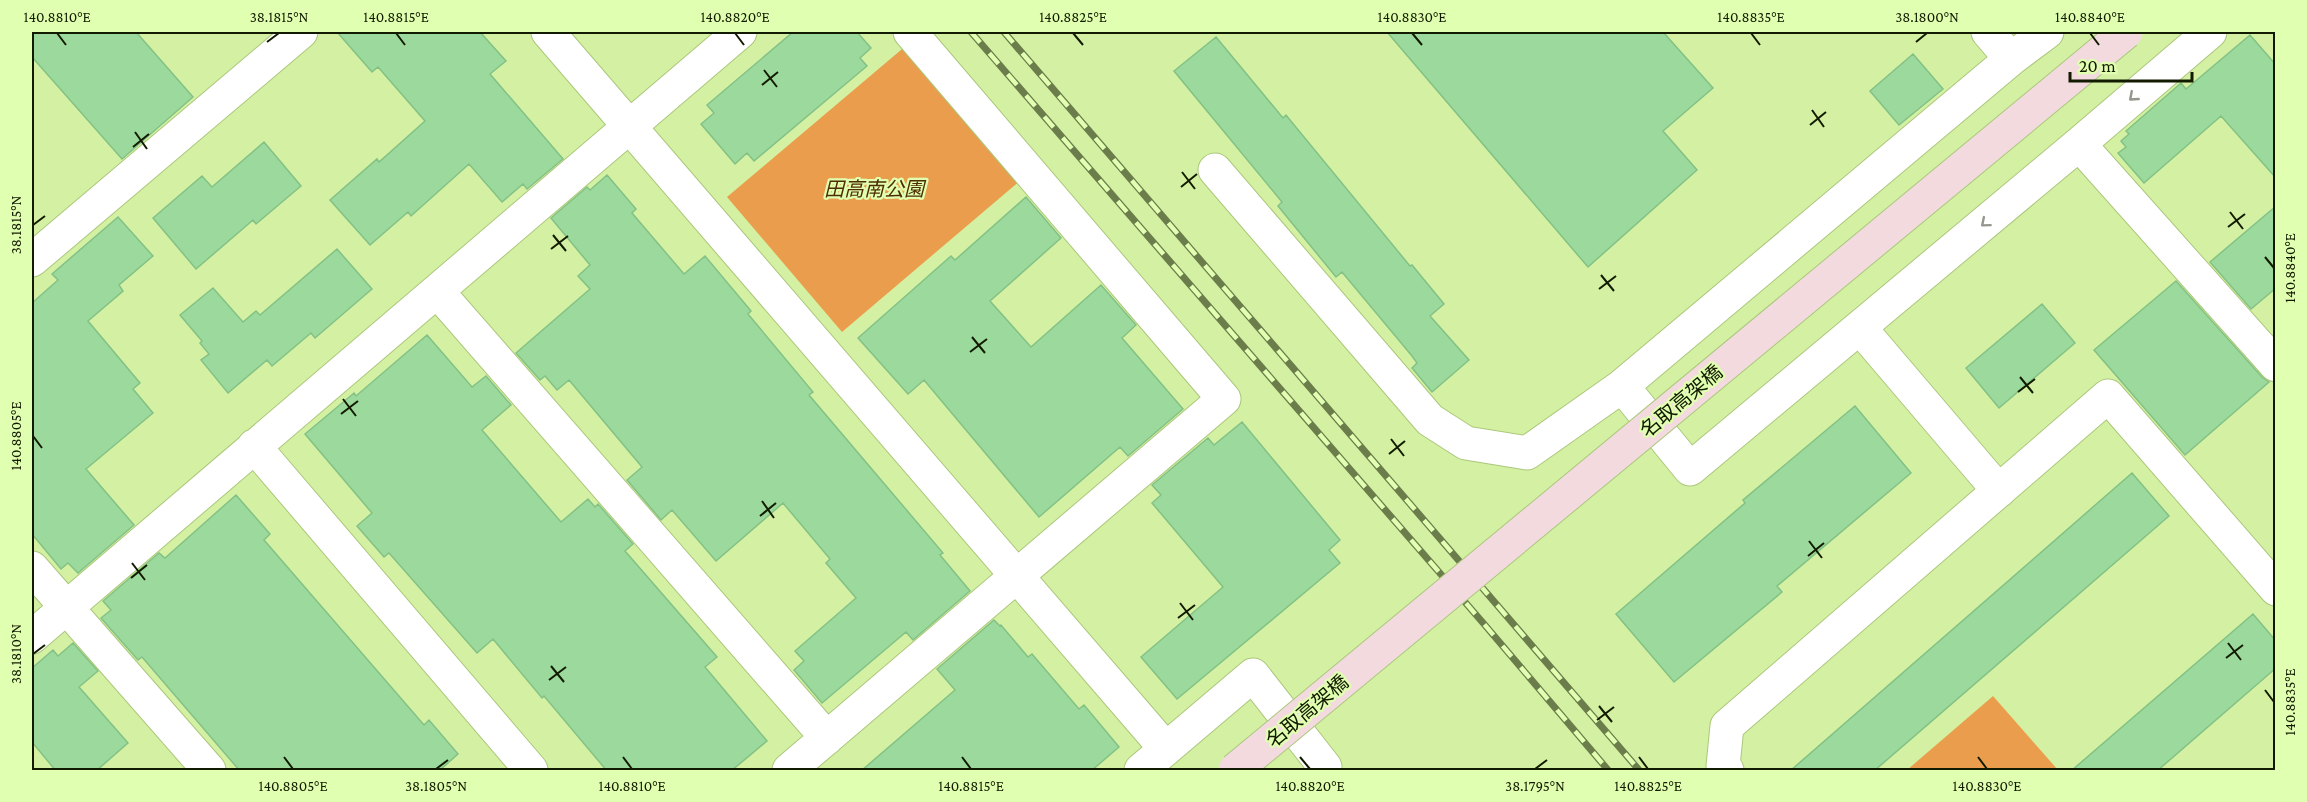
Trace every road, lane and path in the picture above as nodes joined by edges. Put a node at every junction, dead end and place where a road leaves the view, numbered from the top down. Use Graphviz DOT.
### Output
graph roads {
  1 [pos="301,32"];
  2 [pos="548,32"];
  3 [pos="740,32"];
  4 [pos="910,32"];
  5 [pos="1988,32"];
  6 [pos="2047,32"];
  7 [pos="2126,32"];
  8 [pos="2210,32"];
  9 [pos="2011,59"];
  10 [pos="630,126"];
  11 [pos="2079,144"];
  12 [pos="1215,170"];
  13 [pos="32,260"];
  14 [pos="437,291"];
  15 [pos="1860,328"];
  16 [pos="2276,365"];
  17 [pos="1622,386"];
  18 [pos="254,446"];
  19 [pos="1999,491"];
  20 [pos="32,568"];
  21 [pos="1018,576"];
  22 [pos="2276,590"];
  23 [pos="66,607"];
  24 [pos="32,637"];
  25 [pos="827,738"];
  26 [pos="1166,749"];
  27 [pos="209,771"];
  28 [pos="531,771"];
  29 [pos="789,771"];
  30 [pos="1141,771"];
  31 [pos="1235,771"];
  32 [pos="1321,771"];
  33 [pos="1727,771"];
  1 -- 13 [label="street"];
  2 -- 10 [label="street"];
  3 -- 10 [label="street"];
  4 -- 21 [label="street"];
  5 -- 9 [label="street"];
  6 -- 9 [label="street"];
  7 -- 31 [label="main road, 名取高架橋, bridge"];
  8 -- 11 [label="street, one-way"];
  9 -- 17 [label="street"];
  10 -- 14 [label="street"];
  10 -- 21 [label="street"];
  11 -- 15 [label="street, one-way"];
  11 -- 16 [label="street"];
  12 -- 17 [label="street"];
  14 -- 18 [label="street"];
  14 -- 25 [label="street"];
  15 -- 17 [label="street"];
  15 -- 19 [label="street"];
  18 -- 23 [label="street"];
  18 -- 28 [label="street"];
  19 -- 22 [label="street"];
  19 -- 33 [label="street"];
  20 -- 23 [label="street"];
  21 -- 25 [label="street"];
  21 -- 26 [label="street"];
  23 -- 24 [label="street"];
  23 -- 27 [label="street"];
  25 -- 29 [label="street"];
  26 -- 30 [label="street"];
  26 -- 32 [label="street"];
}
